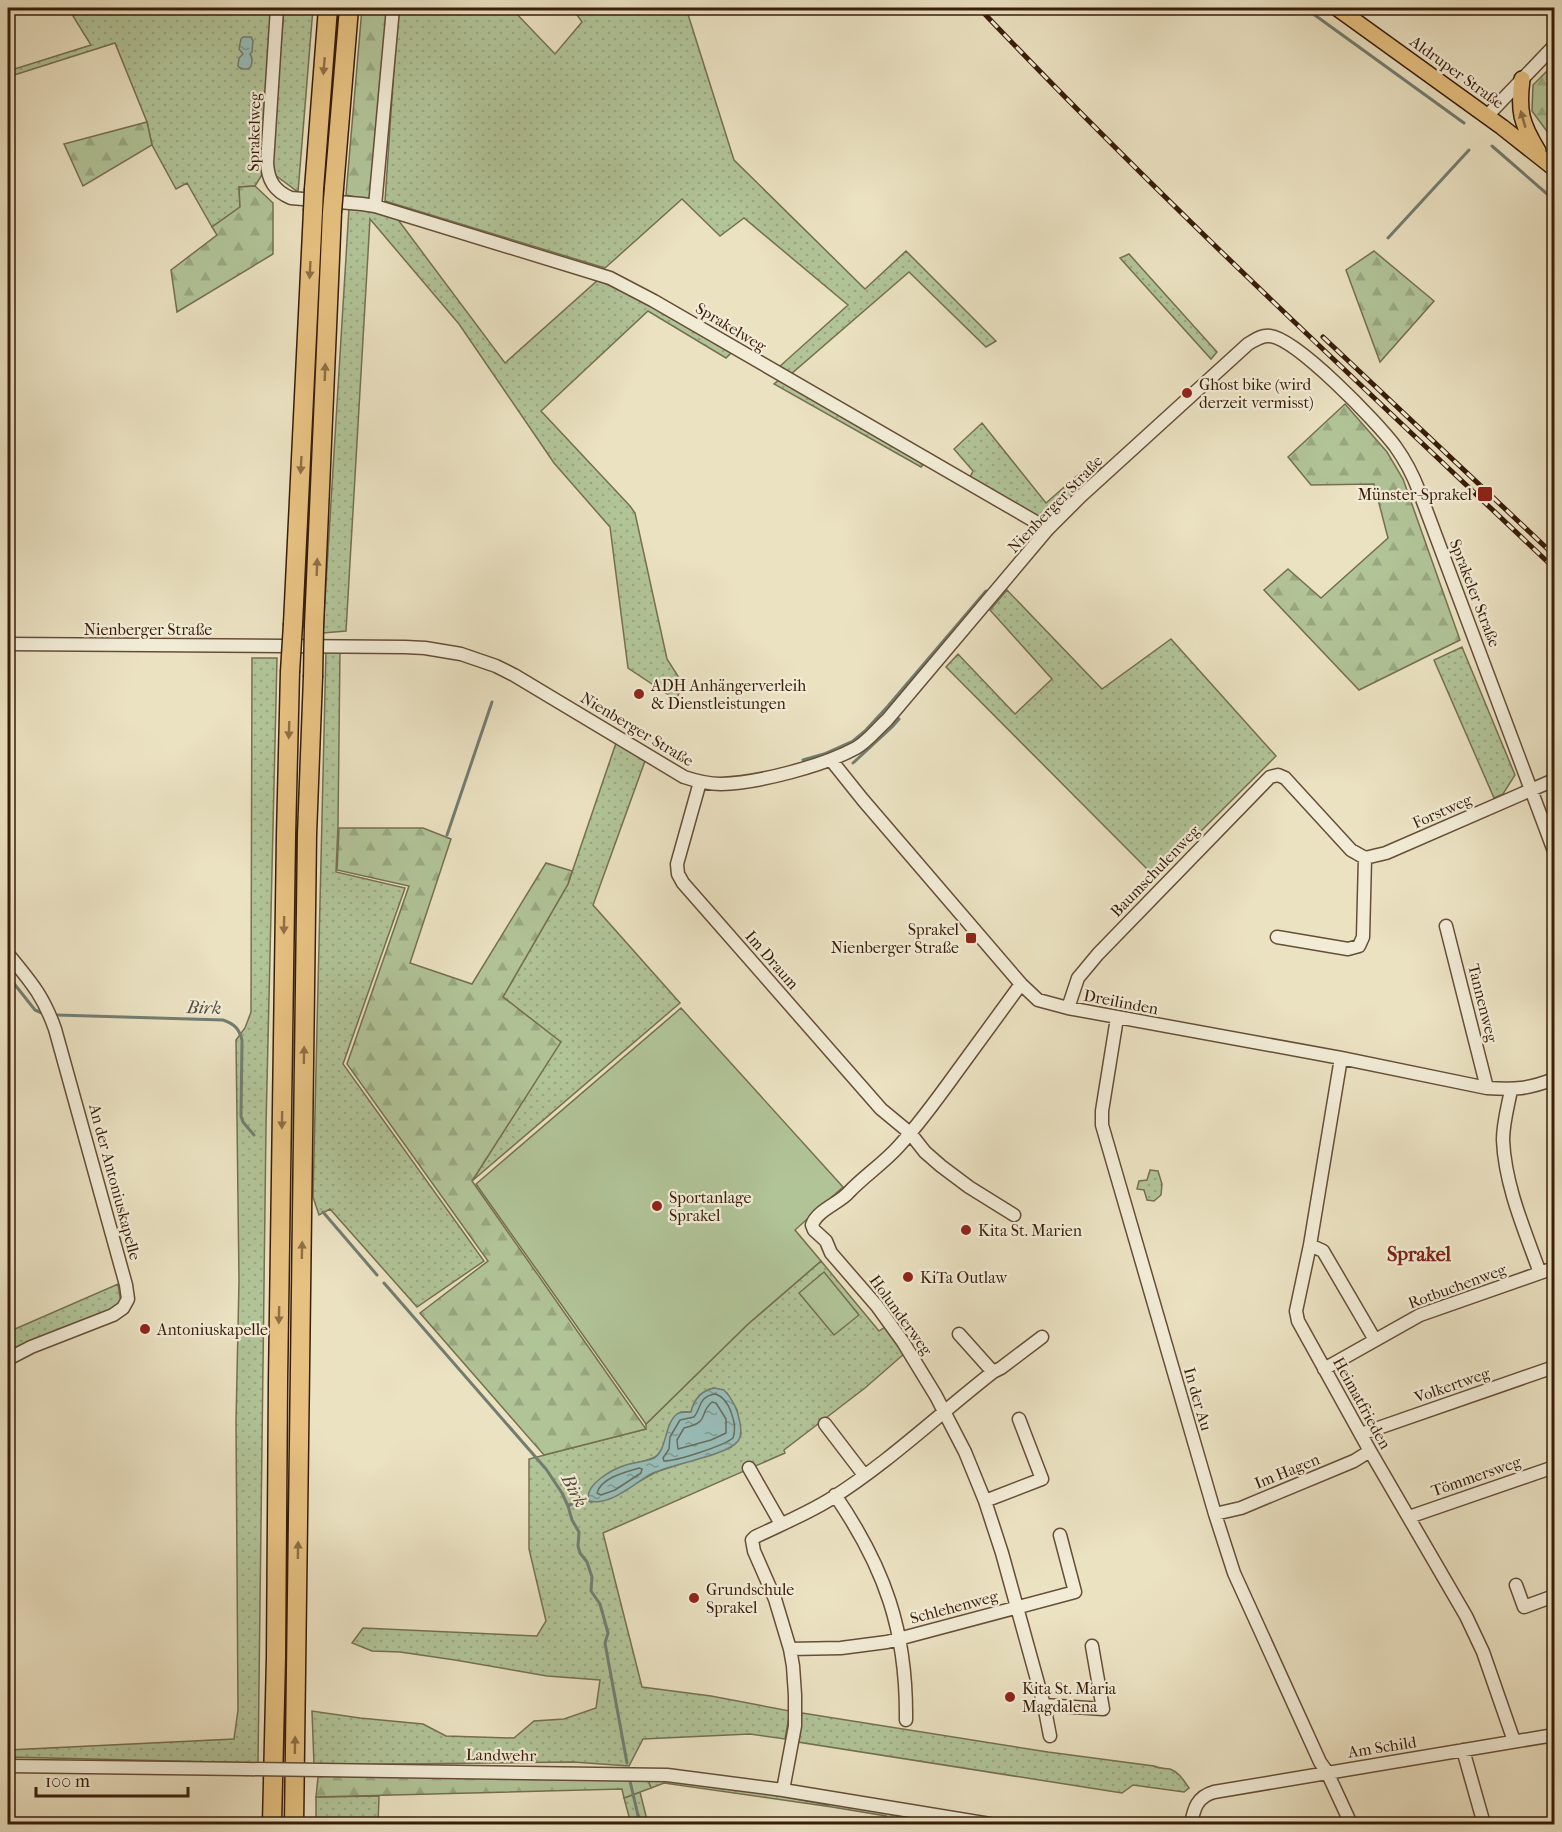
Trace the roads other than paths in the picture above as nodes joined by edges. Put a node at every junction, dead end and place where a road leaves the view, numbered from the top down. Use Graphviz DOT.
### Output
graph roads {
  1 [pos="277,8"];
  2 [pos="328,8"];
  3 [pos="348,8"];
  4 [pos="393,8"];
  5 [pos="1337,8"];
  6 [pos="1554,48"];
  7 [pos="1522,79"];
  8 [pos="1487,116"];
  9 [pos="1541,156"];
  10 [pos="1554,168"];
  11 [pos="375,207"];
  12 [pos="1324,372"];
  13 [pos="1048,529"];
  14 [pos="8,644"];
  15 [pos="831,760"];
  16 [pos="1554,780"];
  17 [pos="700,782"];
  18 [pos="1532,790"];
  19 [pos="1554,851"];
  20 [pos="1365,858"];
  21 [pos="1446,926"];
  22 [pos="1277,937"];
  23 [pos="8,954"];
  24 [pos="1021,984"];
  25 [pos="1068,1008"];
  26 [pos="1117,1018"];
  27 [pos="1341,1058"];
  28 [pos="1554,1079"];
  29 [pos="1487,1088"];
  30 [pos="1511,1090"];
  31 [pos="910,1133"];
  32 [pos="1014,1215"];
  33 [pos="1310,1245"];
  34 [pos="1554,1268"];
  35 [pos="1540,1273"];
  36 [pos="959,1334"];
  37 [pos="1042,1337"];
  38 [pos="1375,1340"];
  39 [pos="8,1359"];
  40 [pos="1554,1367"];
  41 [pos="1324,1369"];
  42 [pos="993,1372"];
  43 [pos="945,1412"];
  44 [pos="1019,1419"];
  45 [pos="825,1424"];
  46 [pos="1361,1434"];
  47 [pos="1370,1451"];
  48 [pos="1554,1467"];
  49 [pos="749,1468"];
  50 [pos="864,1475"];
  51 [pos="835,1496"];
  52 [pos="985,1501"];
  53 [pos="1215,1514"];
  54 [pos="1409,1517"];
  55 [pos="781,1524"];
  56 [pos="1060,1535"];
  57 [pos="1516,1585"];
  58 [pos="1554,1596"];
  59 [pos="1017,1608"];
  60 [pos="900,1639"];
  61 [pos="1092,1646"];
  62 [pos="790,1648"];
  63 [pos="1044,1705"];
  64 [pos="906,1720"];
  65 [pos="1554,1735"];
  66 [pos="1050,1736"];
  67 [pos="1514,1742"];
  68 [pos="1463,1750"];
  69 [pos="8,1766"];
  70 [pos="1327,1772"];
  71 [pos="783,1790"];
  72 [pos="272,1824"];
  73 [pos="294,1824"];
  74 [pos="990,1824"];
  75 [pos="1191,1824"];
  76 [pos="1351,1824"];
  77 [pos="1484,1824"];
  1 -- 11 [label="street, Sprakelweg"];
  2 -- 72 [label="highway, one-way, bridge"];
  73 -- 3 [label="highway, one-way, bridge"];
  4 -- 11 [label="street"];
  5 -- 8 [label="main road, Aldruper Straße"];
  6 -- 7 [label="street"];
  7 -- 8 [label="street"];
  9 -- 7 [label="main road, one-way"];
  8 -- 9 [label="main road, Aldruper Straße"];
  9 -- 10 [label="main road, Aldruper Straße"];
  11 -- 13 [label="street, Sprakelweg"];
  12 -- 13 [label="street, Nienberger Straße"];
  12 -- 18 [label="street, Sprakeler Straße"];
  13 -- 15 [label="street, Nienberger Straße"];
  14 -- 17 [label="street, Nienberger Straße"];
  15 -- 17 [label="street, Nienberger Straße"];
  15 -- 24 [label="street, Dreilinden"];
  16 -- 18 [label="street, Forstweg"];
  17 -- 31 [label="street, Im Draum"];
  18 -- 19 [label="street, Sprakeler Straße"];
  18 -- 20 [label="street, Forstweg"];
  20 -- 22 [label="street"];
  20 -- 25 [label="street, Baumschulenweg"];
  21 -- 29 [label="street, Tannenweg"];
  23 -- 39 [label="street, An der Antoniuskapelle"];
  24 -- 25 [label="street, Dreilinden"];
  24 -- 31 [label="street"];
  25 -- 26 [label="street, Dreilinden"];
  26 -- 27 [label="street, Dreilinden"];
  26 -- 53 [label="street, In der Au"];
  27 -- 29 [label="street, Dreilinden"];
  27 -- 33 [label="street, Heimatfrieden"];
  28 -- 30 [label="street, Dreilinden"];
  29 -- 30 [label="street, Dreilinden"];
  30 -- 35 [label="street"];
  31 -- 32 [label="street, Im Draum"];
  31 -- 43 [label="street, Holunderweg"];
  33 -- 38 [label="street"];
  33 -- 41 [label="street, Heimatfrieden"];
  34 -- 35 [label="street, Rotbuchenweg"];
  35 -- 38 [label="street, Rotbuchenweg"];
  36 -- 42 [label="street"];
  37 -- 42 [label="street"];
  38 -- 41 [label="street, Rotbuchenweg"];
  40 -- 46 [label="street, Volkertweg"];
  41 -- 46 [label="street, Heimatfrieden"];
  42 -- 43 [label="street"];
  43 -- 50 [label="street"];
  43 -- 52 [label="street, Holunderweg"];
  44 -- 52 [label="street"];
  45 -- 50 [label="street"];
  46 -- 47 [label="street, Heimatfrieden"];
  47 -- 53 [label="street, Im Hagen"];
  47 -- 54 [label="street, Heimatfrieden"];
  48 -- 54 [label="street, Tömmersweg"];
  49 -- 55 [label="street"];
  50 -- 51 [label="street"];
  51 -- 55 [label="street"];
  51 -- 60 [label="street"];
  52 -- 59 [label="street, Holunderweg"];
  53 -- 70 [label="street, In der Au"];
  54 -- 67 [label="street, Heimatfrieden"];
  55 -- 62 [label="street"];
  56 -- 59 [label="street"];
  57 -- 58 [label="street"];
  59 -- 60 [label="street, Schlehenweg"];
  59 -- 63 [label="street, Holunderweg"];
  60 -- 62 [label="street, Schlehenweg"];
  60 -- 64 [label="street, Schlehenweg"];
  61 -- 63 [label="street"];
  62 -- 71 [label="street"];
  63 -- 66 [label="street, Holunderweg"];
  65 -- 67 [label="street, Am Schild"];
  67 -- 68 [label="street, Am Schild"];
  68 -- 70 [label="street, Am Schild"];
  68 -- 77 [label="street"];
  69 -- 71 [label="street, Landwehr, bridge"];
  70 -- 75 [label="street, Am Schild"];
  70 -- 76 [label="street, In der Au"];
  71 -- 74 [label="street, Landwehr"];
}
